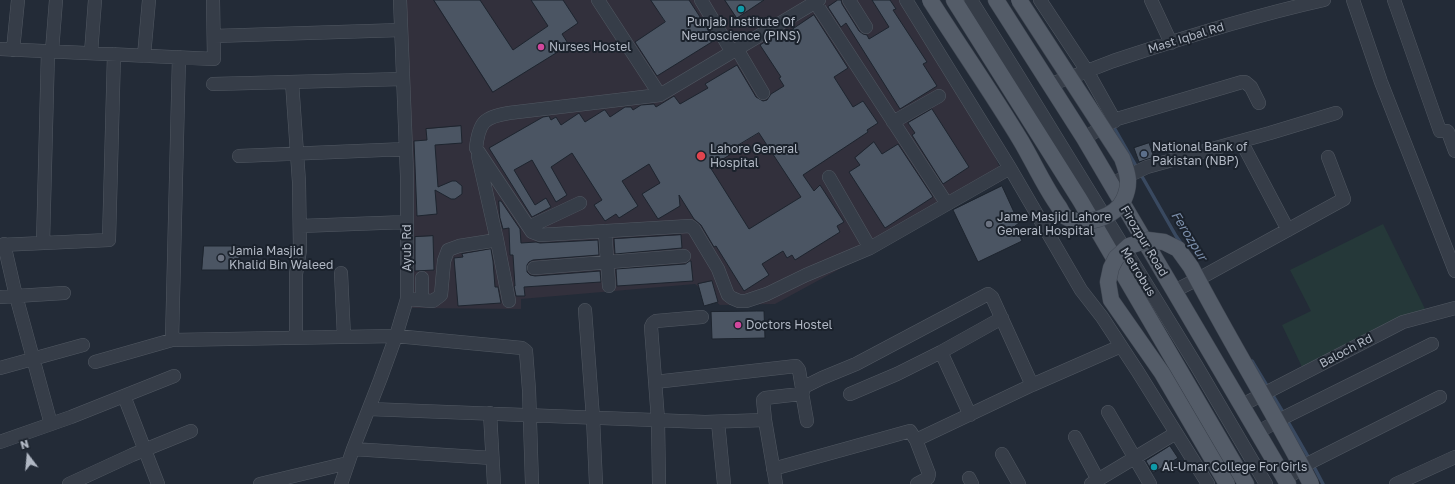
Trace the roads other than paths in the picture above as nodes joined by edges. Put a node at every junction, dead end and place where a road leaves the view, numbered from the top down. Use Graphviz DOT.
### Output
graph roads {
  1 [pos="18,0"];
  2 [pos="56,0"];
  3 [pos="95,0"];
  4 [pos="149,0"];
  5 [pos="213,0"];
  6 [pos="400,0"];
  7 [pos="598,0"];
  8 [pos="701,0"];
  9 [pos="850,0"];
  10 [pos="906,0"];
  11 [pos="930,0"];
  12 [pos="954,0"];
  13 [pos="971,0"];
  14 [pos="996,0"];
  15 [pos="1019,0"];
  16 [pos="1040,0"];
  17 [pos="1151,0"];
  18 [pos="1353,0"];
  19 [pos="1394,0"];
  20 [pos="817,1"];
  21 [pos="1318,1"];
  22 [pos="1288,4"];
  23 [pos="866,27"];
  24 [pos="401,30"];
  25 [pos="214,36"];
  26 [pos="1171,43"];
  27 [pos="6,49"];
  28 [pos="735,50"];
  29 [pos="50,51"];
  30 [pos="91,53"];
  31 [pos="114,54"];
  32 [pos="144,56"];
  33 [pos="179,57"];
  34 [pos="1087,71"];
  35 [pos="403,79"];
  36 [pos="292,82"];
  37 [pos="213,84"];
  38 [pos="1050,84"];
  39 [pos="763,93"];
  40 [pos="660,95"];
  41 [pos="938,96"];
  42 [pos="1259,103"];
  43 [pos="1336,113"];
  44 [pos="1115,121"];
  45 [pos="893,122"];
  46 [pos="1084,138"];
  47 [pos="1241,142"];
  48 [pos="476,148"];
  49 [pos="406,149"];
  50 [pos="1455,151"];
  51 [pos="297,155"];
  52 [pos="239,156"];
  53 [pos="1328,157"];
  54 [pos="1010,168"];
  55 [pos="829,177"];
  56 [pos="1111,184"];
  57 [pos="580,203"];
  58 [pos="946,204"];
  59 [pos="406,222"];
  60 [pos="300,226"];
  61 [pos="529,227"];
  62 [pos="1288,230"];
  63 [pos="605,231"];
  64 [pos="497,240"];
  65 [pos="43,243"];
  66 [pos="2,245"];
  67 [pos="870,248"];
  68 [pos="684,256"];
  69 [pos="608,262"];
  70 [pos="534,268"];
  71 [pos="1455,271"];
  72 [pos="341,273"];
  73 [pos="422,278"];
  74 [pos="609,286"];
  75 [pos="1174,291"];
  76 [pos="64,292"];
  77 [pos="16,296"];
  78 [pos="0,297"];
  79 [pos="407,299"];
  80 [pos="422,300"];
  81 [pos="509,301"];
  82 [pos="1455,308"];
  83 [pos="585,310"];
  84 [pos="702,317"];
  85 [pos="1002,318"];
  86 [pos="396,336"];
  87 [pos="344,337"];
  88 [pos="296,338"];
  89 [pos="172,340"];
  90 [pos="1432,344"];
  91 [pos="83,345"];
  92 [pos="1121,346"];
  93 [pos="941,352"];
  94 [pos="33,358"];
  95 [pos="95,362"];
  96 [pos="0,368"];
  97 [pos="174,376"];
  98 [pos="655,382"];
  99 [pos="1032,385"];
  100 [pos="802,390"];
  101 [pos="850,394"];
  102 [pos="124,396"];
  103 [pos="1440,397"];
  104 [pos="1242,405"];
  105 [pos="369,409"];
  106 [pos="1108,412"];
  107 [pos="490,413"];
  108 [pos="970,415"];
  109 [pos="530,416"];
  110 [pos="593,418"];
  111 [pos="658,420"];
  112 [pos="765,420"];
  113 [pos="807,421"];
  114 [pos="718,422"];
  115 [pos="51,424"];
  116 [pos="191,430"];
  117 [pos="1258,432"];
  118 [pos="1176,433"];
  119 [pos="1075,437"];
  120 [pos="916,440"];
  121 [pos="0,442"];
  122 [pos="146,449"];
  123 [pos="353,450"];
  124 [pos="1002,454"];
  125 [pos="1455,457"];
  126 [pos="492,458"];
  127 [pos="1135,458"];
  128 [pos="348,463"];
  129 [pos="773,469"];
  130 [pos="1287,481"];
  131 [pos="1095,482"];
  132 [pos="69,484"];
  133 [pos="158,484"];
  134 [pos="260,484"];
  135 [pos="340,484"];
  136 [pos="494,484"];
  137 [pos="532,484"];
  138 [pos="596,484"];
  139 [pos="659,484"];
  140 [pos="724,484"];
  141 [pos="776,484"];
  142 [pos="917,484"];
  143 [pos="1018,484"];
  144 [pos="1150,484"];
  145 [pos="1208,484"];
  146 [pos="1227,484"];
  147 [pos="1246,484"];
  148 [pos="1266,484"];
  149 [pos="1311,484"];
  150 [pos="1396,484"];
  1 -- 27 [label="street"];
  2 -- 29 [label="street"];
  3 -- 30 [label="street"];
  4 -- 32 [label="street"];
  5 -- 25 [label="street"];
  6 -- 24 [label="street, Ayub Rd"];
  7 -- 40 [label="street"];
  8 -- 28 [label="street"];
  9 -- 23 [label="street"];
  10 -- 54 [label="street"];
  11 -- 15 [label="main road, bridge"];
  12 -- 147 [label="main road"];
  13 -- 148 [label="street, Metrobus"];
  14 -- 38 [label="main road, Firozpur Road"];
  16 -- 34 [label="street"];
  17 -- 26 [label="street"];
  18 -- 71 [label="street"];
  19 -- 50 [label="street"];
  20 -- 28 [label="street"];
  20 -- 45 [label="street"];
  21 -- 22 [label="street, Mast Iqbal Rd"];
  22 -- 26 [label="street, Mast Iqbal Rd"];
  24 -- 25 [label="street"];
  24 -- 35 [label="street, Ayub Rd"];
  25 -- 33 [label="street"];
  26 -- 34 [label="street, Mast Iqbal Rd"];
  27 -- 29 [label="street"];
  28 -- 39 [label="street"];
  28 -- 40 [label="street"];
  29 -- 30 [label="street"];
  29 -- 65 [label="street"];
  30 -- 31 [label="street"];
  31 -- 32 [label="street"];
  31 -- 65 [label="street"];
  32 -- 33 [label="street"];
  33 -- 89 [label="street"];
  34 -- 38 [label="street, Mast Iqbal Rd"];
  34 -- 44 [label="street"];
  35 -- 36 [label="street"];
  35 -- 49 [label="street, Ayub Rd"];
  36 -- 37 [label="street"];
  36 -- 51 [label="street"];
  38 -- 46 [label="main road, Firozpur Road"];
  40 -- 48 [label="street"];
  41 -- 45 [label="street"];
  42 -- 44 [label="street"];
  43 -- 47 [label="street"];
  44 -- 46 [label="street"];
  45 -- 58 [label="street"];
  46 -- 56 [label="main road, Firozpur Road"];
  47 -- 56 [label="street"];
  47 -- 62 [label="street"];
  48 -- 61 [label="street"];
  48 -- 64 [label="street"];
  49 -- 51 [label="street"];
  49 -- 59 [label="street, Ayub Rd"];
  51 -- 52 [label="street"];
  51 -- 60 [label="street"];
  53 -- 62 [label="street"];
  54 -- 58 [label="street"];
  54 -- 92 [label="street"];
  55 -- 67 [label="street"];
  56 -- 75 [label="main road, Firozpur Road"];
  57 -- 61 [label="street"];
  58 -- 67 [label="street"];
  59 -- 60 [label="street"];
  59 -- 79 [label="street, Ayub Rd"];
  60 -- 88 [label="street"];
  61 -- 63 [label="street"];
  62 -- 75 [label="street"];
  63 -- 67 [label="street"];
  63 -- 69 [label="street"];
  64 -- 80 [label="street"];
  64 -- 81 [label="street"];
  65 -- 66 [label="street"];
  66 -- 77 [label="street"];
  68 -- 69 [label="street"];
  69 -- 70 [label="street"];
  69 -- 74 [label="street"];
  72 -- 87 [label="street"];
  73 -- 80 [label="street"];
  75 -- 104 [label="main road, Firozpur Road"];
  76 -- 77 [label="street"];
  77 -- 78 [label="street"];
  77 -- 94 [label="street"];
  79 -- 80 [label="street"];
  79 -- 86 [label="street, Ayub Rd"];
  82 -- 104 [label="street, Baloch Rd"];
  83 -- 110 [label="street"];
  84 -- 98 [label="street"];
  85 -- 93 [label="street"];
  85 -- 99 [label="street"];
  85 -- 100 [label="street"];
  86 -- 87 [label="street"];
  86 -- 105 [label="street, Ayub Rd"];
  86 -- 109 [label="street"];
  87 -- 88 [label="street"];
  88 -- 89 [label="street"];
  89 -- 95 [label="street"];
  90 -- 117 [label="street"];
  91 -- 94 [label="street"];
  92 -- 99 [label="street"];
  92 -- 118 [label="street"];
  93 -- 101 [label="street"];
  93 -- 108 [label="street"];
  94 -- 96 [label="street"];
  94 -- 115 [label="street"];
  97 -- 102 [label="street"];
  98 -- 100 [label="street"];
  98 -- 111 [label="street"];
  99 -- 108 [label="street"];
  100 -- 112 [label="street"];
  100 -- 113 [label="street"];
  102 -- 115 [label="street"];
  102 -- 122 [label="street"];
  103 -- 130 [label="street"];
  104 -- 117 [label="main road, Firozpur Road"];
  105 -- 107 [label="street"];
  105 -- 123 [label="street, Ayub Rd"];
  106 -- 127 [label="street"];
  107 -- 109 [label="street"];
  107 -- 126 [label="street"];
  108 -- 120 [label="street"];
  109 -- 110 [label="street"];
  109 -- 137 [label="street"];
  110 -- 111 [label="street"];
  110 -- 138 [label="street"];
  111 -- 114 [label="street"];
  111 -- 139 [label="street"];
  112 -- 114 [label="street"];
  112 -- 129 [label="street"];
  114 -- 140 [label="street"];
  115 -- 121 [label="street"];
  116 -- 122 [label="street"];
  117 -- 130 [label="main road, Firozpur Road"];
  118 -- 127 [label="street"];
  118 -- 145 [label="street"];
  119 -- 131 [label="street"];
  120 -- 129 [label="street"];
  120 -- 142 [label="street"];
  122 -- 132 [label="street"];
  122 -- 133 [label="street"];
  123 -- 126 [label="street"];
  123 -- 128 [label="street, Ayub Rd"];
  124 -- 143 [label="street"];
  125 -- 150 [label="street"];
  126 -- 136 [label="street"];
  127 -- 131 [label="street"];
  127 -- 144 [label="street"];
  128 -- 134 [label="street"];
  128 -- 135 [label="street, Ayub Rd"];
  129 -- 141 [label="street"];
  146 -- 149 [label="main road, bridge"];
}
